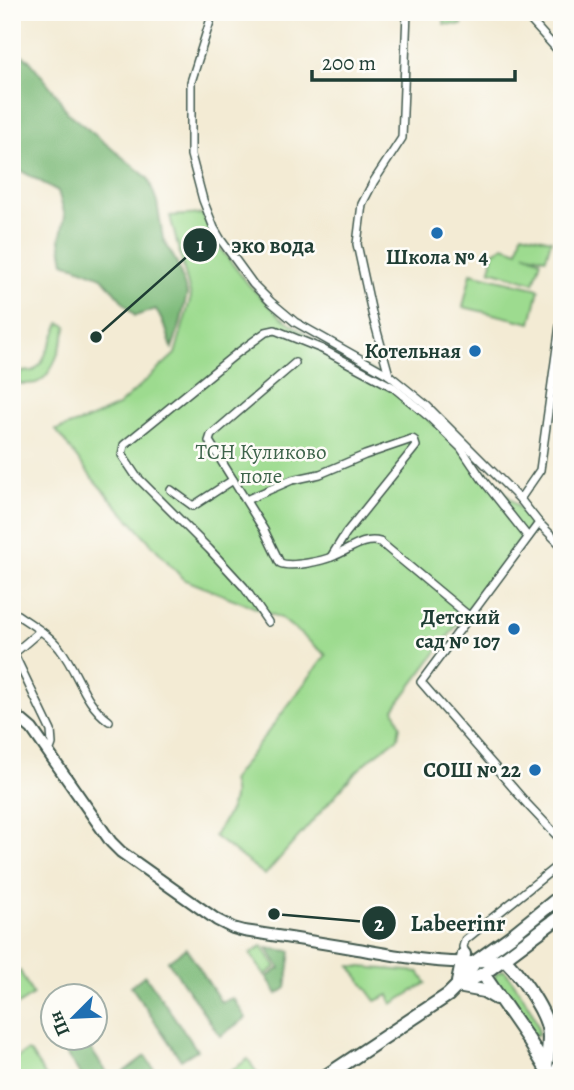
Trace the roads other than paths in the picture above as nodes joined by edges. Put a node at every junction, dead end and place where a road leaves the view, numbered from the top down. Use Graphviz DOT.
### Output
graph roads {
  1 [pos="213,12"];
  2 [pos="407,12"];
  3 [pos="523,12"];
  4 [pos="562,55"];
  5 [pos="562,311"];
  6 [pos="295,363"];
  7 [pos="389,375"];
  8 [pos="233,480"];
  9 [pos="171,490"];
  10 [pos="520,499"];
  11 [pos="246,500"];
  12 [pos="539,523"];
  13 [pos="528,537"];
  14 [pos="562,546"];
  15 [pos="330,557"];
  16 [pos="12,611"];
  17 [pos="469,616"];
  18 [pos="268,622"];
  19 [pos="40,631"];
  20 [pos="13,654"];
  21 [pos="12,712"];
  22 [pos="109,721"];
  23 [pos="49,752"];
  24 [pos="562,841"];
  25 [pos="562,862"];
  26 [pos="562,895"];
  27 [pos="562,915"];
  28 [pos="503,958"];
  29 [pos="424,959"];
  30 [pos="471,962"];
  31 [pos="562,962"];
  32 [pos="562,982"];
  33 [pos="457,986"];
  34 [pos="505,1004"];
  35 [pos="548,1027"];
  36 [pos="528,1039"];
  37 [pos="562,1060"];
  38 [pos="549,1072"];
  39 [pos="323,1078"];
  1 -- 7 [label="street"];
  2 -- 7 [label="street"];
  3 -- 4 [label="street"];
  5 -- 10 [label="street"];
  6 -- 8 [label="street"];
  7 -- 10 [label="street"];
  8 -- 9 [label="street"];
  8 -- 11 [label="street"];
  10 -- 12 [label="street"];
  11 -- 15 [label="street"];
  11 -- 15 [label="street"];
  12 -- 13 [label="street"];
  12 -- 14 [label="street"];
  13 -- 17 [label="street"];
  13 -- 18 [label="street"];
  15 -- 17 [label="street"];
  16 -- 19 [label="street"];
  17 -- 24 [label="street"];
  19 -- 20 [label="street"];
  19 -- 22 [label="street"];
  20 -- 23 [label="street"];
  21 -- 23 [label="main road"];
  23 -- 29 [label="main road"];
  25 -- 30 [label="street"];
  26 -- 30 [label="main road"];
  27 -- 28 [label="main road"];
  28 -- 30 [label="main road"];
  28 -- 35 [label="main road"];
  29 -- 30 [label="main road"];
  29 -- 33 [label="main road"];
  30 -- 33 [label="main road"];
  30 -- 33 [label="main road"];
  30 -- 34 [label="main road"];
  31 -- 32 [label="street"];
  33 -- 34 [label="main road"];
  33 -- 39 [label="main road"];
  34 -- 36 [label="main road"];
  35 -- 36 [label="main road"];
  35 -- 38 [label="main road"];
  36 -- 38 [label="main road"];
  37 -- 38 [label="street"];
}
